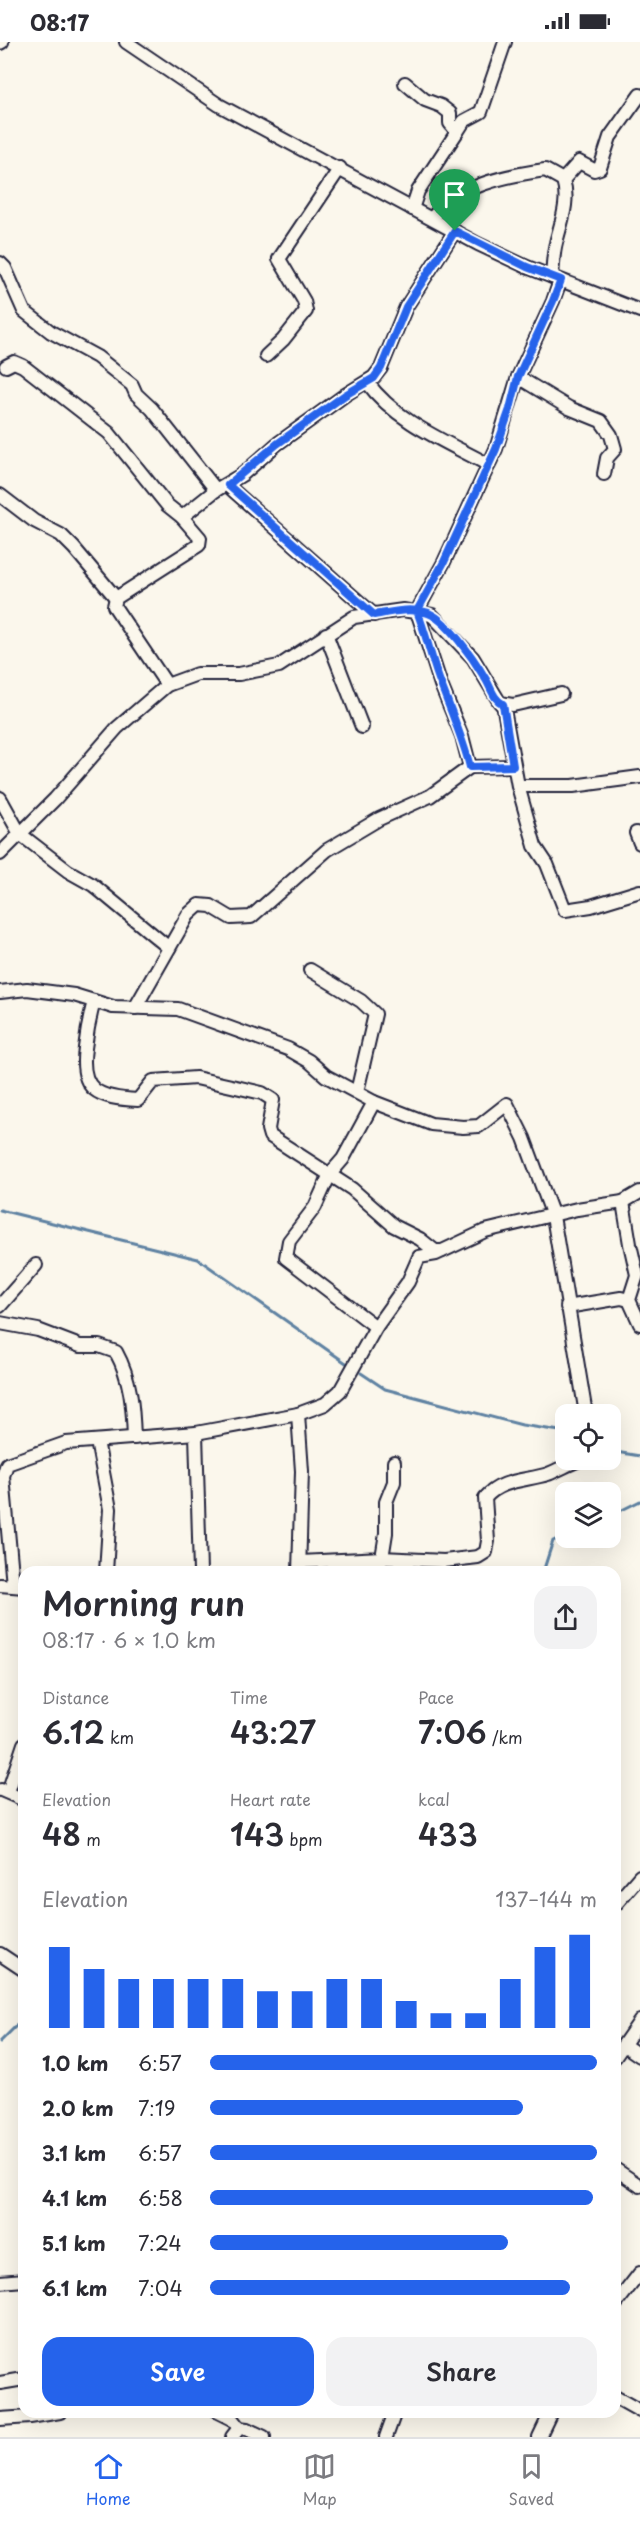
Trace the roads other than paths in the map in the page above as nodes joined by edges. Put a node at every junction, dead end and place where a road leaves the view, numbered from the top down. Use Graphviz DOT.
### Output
graph roads {
  1 [pos="126,42"];
  2 [pos="505,42"];
  3 [pos="405,83"];
  4 [pos="640,95"];
  5 [pos="457,132"];
  6 [pos="340,168"];
  7 [pos="563,180"];
  8 [pos="412,209"];
  9 [pos="432,218"];
  10 [pos="455,231"];
  11 [pos="0,263"];
  12 [pos="556,279"];
  13 [pos="640,311"];
  14 [pos="266,356"];
  15 [pos="6,366"];
  16 [pos="518,377"];
  17 [pos="367,382"];
  18 [pos="489,465"];
  19 [pos="604,474"];
  20 [pos="228,485"];
  21 [pos="216,490"];
  22 [pos="0,495"];
  23 [pos="182,517"];
  24 [pos="116,598"];
  25 [pos="417,611"];
  26 [pos="374,615"];
  27 [pos="326,634"];
  28 [pos="167,686"];
  29 [pos="561,694"];
  30 [pos="503,704"];
  31 [pos="362,727"];
  32 [pos="513,766"];
  33 [pos="470,767"];
  34 [pos="640,777"];
  35 [pos="518,786"];
  36 [pos="0,798"];
  37 [pos="20,834"];
  38 [pos="0,854"];
  39 [pos="640,891"];
  40 [pos="169,948"];
  41 [pos="310,970"];
  42 [pos="0,992"];
  43 [pos="94,1001"];
  44 [pos="135,1008"];
  45 [pos="357,1092"];
  46 [pos="374,1102"];
  47 [pos="330,1174"];
  48 [pos="640,1192"];
  49 [pos="623,1202"];
  50 [pos="553,1216"];
  51 [pos="444,1251"];
  52 [pos="36,1264"];
  53 [pos="629,1300"];
  54 [pos="0,1306"];
  55 [pos="567,1307"];
  56 [pos="0,1323"];
  57 [pos="640,1324"];
  58 [pos="375,1327"];
  59 [pos="584,1404"];
  60 [pos="298,1414"];
  61 [pos="196,1433"];
  62 [pos="134,1438"];
  63 [pos="97,1441"];
  64 [pos="394,1462"];
  65 [pos="557,1470"];
  66 [pos="382,1558"];
  67 [pos="106,1566"];
  68 [pos="200,1566"];
  69 [pos="299,1566"];
  70 [pos="308,1566"];
  71 [pos="18,1579"];
  72 [pos="0,1585"];
  73 [pos="18,1586"];
  74 [pos="18,1758"];
  75 [pos="4,1791"];
  76 [pos="18,1797"];
  77 [pos="640,1876"];
  78 [pos="621,1898"];
  79 [pos="0,1954"];
  80 [pos="18,1966"];
  81 [pos="640,2021"];
  82 [pos="624,2045"];
  83 [pos="621,2049"];
  84 [pos="640,2056"];
  85 [pos="621,2173"];
  86 [pos="640,2186"];
  87 [pos="640,2273"];
  88 [pos="18,2280"];
  89 [pos="0,2282"];
  90 [pos="621,2297"];
  91 [pos="18,2380"];
  92 [pos="0,2383"];
  93 [pos="621,2400"];
  94 [pos="640,2411"];
  95 [pos="30,2418"];
  96 [pos="230,2418"];
  97 [pos="239,2418"];
  98 [pos="393,2418"];
  99 [pos="548,2418"];
  100 [pos="0,2419"];
  101 [pos="235,2433"];
  102 [pos="264,2437"];
  103 [pos="386,2437"];
  104 [pos="539,2437"];
  1 -- 6 [label="street"];
  2 -- 5 [label="street"];
  3 -- 5 [label="street"];
  4 -- 7 [label="street"];
  5 -- 8 [label="street"];
  6 -- 8 [label="street"];
  6 -- 14 [label="street"];
  7 -- 9 [label="street"];
  7 -- 12 [label="street"];
  8 -- 9 [label="street"];
  9 -- 10 [label="street"];
  10 -- 12 [label="street"];
  10 -- 17 [label="street"];
  11 -- 21 [label="street"];
  12 -- 13 [label="street"];
  12 -- 16 [label="street"];
  15 -- 23 [label="street"];
  16 -- 18 [label="street"];
  16 -- 19 [label="street"];
  17 -- 18 [label="street"];
  17 -- 20 [label="street"];
  18 -- 25 [label="street"];
  20 -- 21 [label="street"];
  20 -- 26 [label="street"];
  21 -- 23 [label="street"];
  22 -- 24 [label="street"];
  23 -- 24 [label="street"];
  24 -- 28 [label="street"];
  25 -- 26 [label="street"];
  25 -- 30 [label="street"];
  25 -- 33 [label="street"];
  26 -- 27 [label="street"];
  27 -- 28 [label="street"];
  27 -- 31 [label="street"];
  28 -- 37 [label="street"];
  29 -- 30 [label="street"];
  30 -- 32 [label="street"];
  32 -- 33 [label="street"];
  32 -- 35 [label="street"];
  33 -- 40 [label="street"];
  34 -- 35 [label="street"];
  35 -- 39 [label="street"];
  36 -- 37 [label="street"];
  37 -- 38 [label="street"];
  37 -- 40 [label="street"];
  40 -- 44 [label="street"];
  41 -- 45 [label="street"];
  42 -- 43 [label="street"];
  43 -- 44 [label="street"];
  43 -- 47 [label="street"];
  44 -- 45 [label="street"];
  45 -- 46 [label="street"];
  46 -- 47 [label="street"];
  46 -- 50 [label="street"];
  47 -- 51 [label="street"];
  47 -- 58 [label="street"];
  48 -- 49 [label="street"];
  49 -- 50 [label="street"];
  49 -- 53 [label="street"];
  50 -- 51 [label="street"];
  50 -- 55 [label="street"];
  51 -- 58 [label="street"];
  52 -- 54 [label="street"];
  53 -- 55 [label="street"];
  53 -- 57 [label="street"];
  55 -- 59 [label="street"];
  56 -- 62 [label="street"];
  58 -- 60 [label="street"];
  60 -- 61 [label="street"];
  60 -- 69 [label="street"];
  61 -- 62 [label="street"];
  61 -- 68 [label="street"];
  62 -- 63 [label="street"];
  63 -- 67 [label="street"];
  63 -- 71 [label="street"];
  64 -- 66 [label="street"];
  65 -- 66 [label="street"];
  66 -- 70 [label="street"];
  72 -- 73 [label="street"];
  74 -- 75 [label="street"];
  75 -- 76 [label="street"];
  77 -- 78 [label="street"];
  79 -- 80 [label="street"];
  81 -- 82 [label="street"];
  82 -- 83 [label="street"];
  82 -- 84 [label="street"];
  85 -- 86 [label="street"];
  87 -- 90 [label="street"];
  88 -- 89 [label="street"];
  91 -- 92 [label="street"];
  93 -- 94 [label="street"];
  95 -- 100 [label="street"];
  96 -- 101 [label="street"];
  97 -- 101 [label="street"];
  98 -- 103 [label="street"];
  99 -- 104 [label="street"];
  101 -- 102 [label="street"];
}
